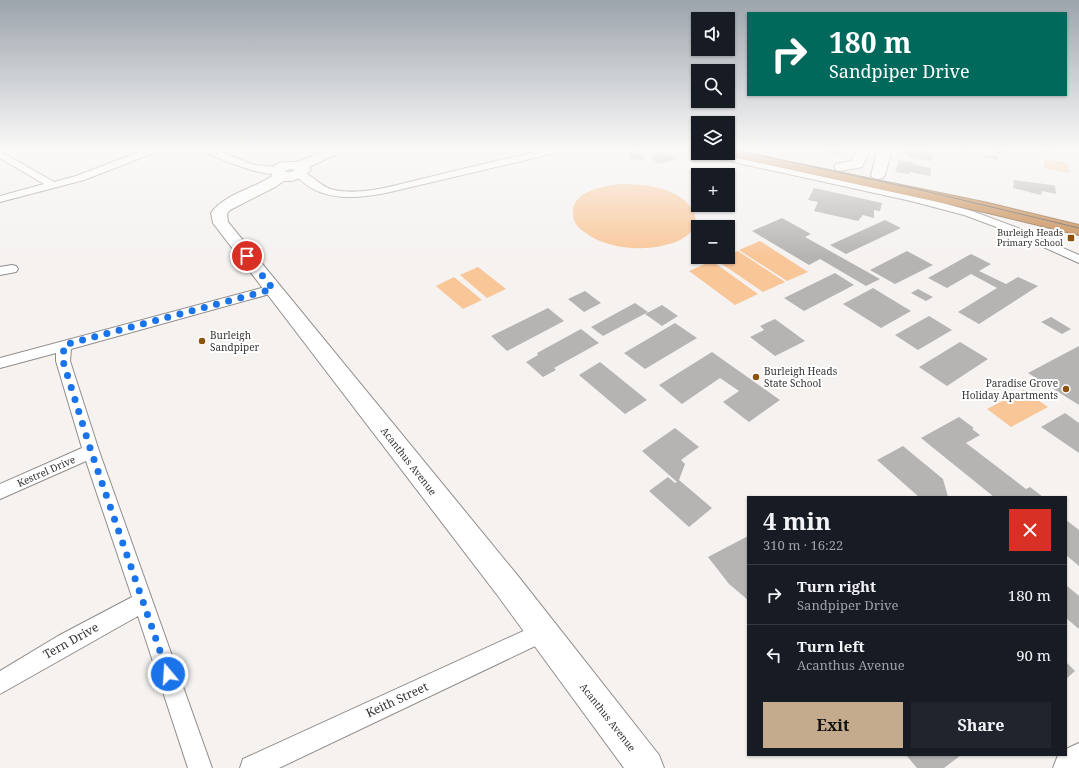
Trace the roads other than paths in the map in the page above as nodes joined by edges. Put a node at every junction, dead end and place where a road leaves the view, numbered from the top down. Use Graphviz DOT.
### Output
graph roads {
  1 [pos="57,185"];
  2 [pos="268,185"];
  3 [pos="314,185"];
  4 [pos="408,185"];
  5 [pos="852,185"];
  6 [pos="880,185"];
  7 [pos="923,185"];
  8 [pos="53,186"];
  9 [pos="0,199"];
  10 [pos="1079,219"];
  11 [pos="1079,230"];
  12 [pos="1034,235"];
  13 [pos="1079,254"];
  14 [pos="1079,259"];
  15 [pos="273,289"];
  16 [pos="64,345"];
  17 [pos="0,363"];
  18 [pos="91,451"];
  19 [pos="0,492"];
  20 [pos="144,602"];
  21 [pos="543,632"];
  22 [pos="0,683"];
  23 [pos="1079,761"];
  24 [pos="200,768"];
  25 [pos="252,768"];
  26 [pos="646,768"];
  27 [pos="1071,768"];
  1 -- 8 [label="street"];
  2 -- 15 [label="street, Acanthus Avenue"];
  3 -- 4 [label="street"];
  5 -- 12 [label="street"];
  6 -- 11 [label="highway"];
  7 -- 10 [label="highway"];
  8 -- 9 [label="street"];
  12 -- 13 [label="street"];
  12 -- 14 [label="street"];
  15 -- 16 [label="street"];
  15 -- 21 [label="street, Acanthus Avenue"];
  16 -- 17 [label="street"];
  16 -- 18 [label="street"];
  18 -- 19 [label="street, Kestrel Drive"];
  18 -- 20 [label="street"];
  20 -- 22 [label="street, Tern Drive"];
  20 -- 24 [label="street"];
  21 -- 25 [label="street, Keith Street"];
  21 -- 26 [label="street, Acanthus Avenue"];
  23 -- 27 [label="street"];
}
